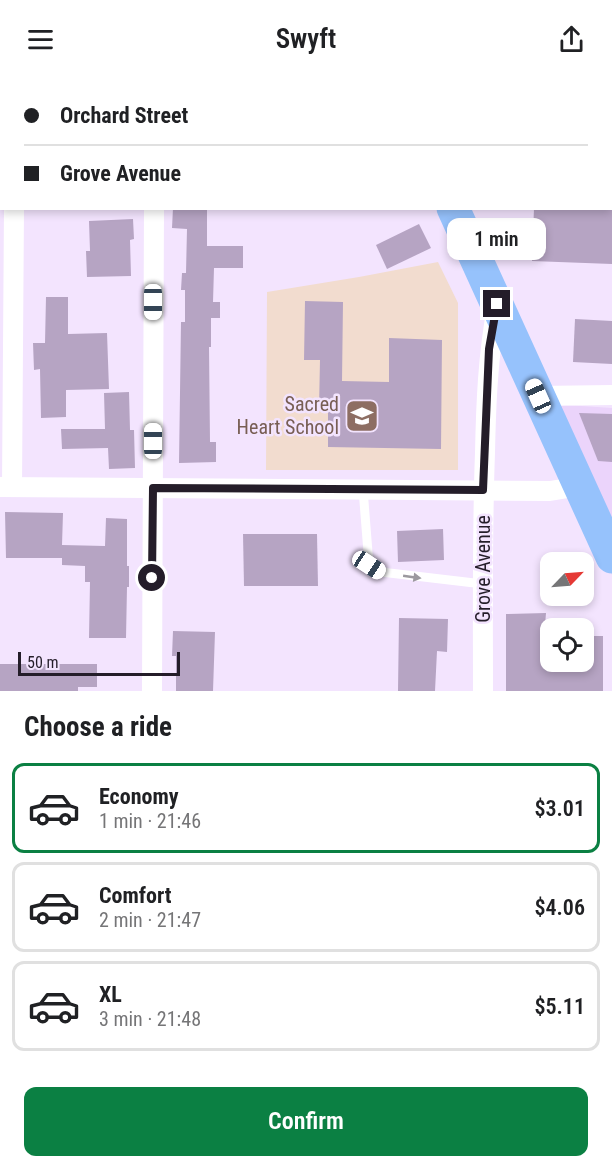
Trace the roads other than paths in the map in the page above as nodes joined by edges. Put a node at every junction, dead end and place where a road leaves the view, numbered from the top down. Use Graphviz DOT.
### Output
graph roads {
  1 [pos="14,210"];
  2 [pos="154,210"];
  3 [pos="454,210"];
  4 [pos="497,304"];
  5 [pos="612,395"];
  6 [pos="538,396"];
  7 [pos="580,486"];
  8 [pos="6,487"];
  9 [pos="153,488"];
  10 [pos="363,489"];
  11 [pos="483,490"];
  12 [pos="612,557"];
  13 [pos="483,584"];
  14 [pos="152,691"];
  15 [pos="483,691"];
  1 -- 8 [label="street"];
  2 -- 9 [label="street"];
  3 -- 4 [label="highway"];
  4 -- 6 [label="highway"];
  4 -- 11 [label="street, Grove Avenue"];
  5 -- 6 [label="street"];
  6 -- 7 [label="highway"];
  7 -- 11 [label="street"];
  7 -- 12 [label="highway"];
  8 -- 9 [label="street"];
  9 -- 10 [label="street"];
  9 -- 14 [label="street"];
  10 -- 11 [label="street"];
  10 -- 13 [label="lane, one-way"];
  11 -- 13 [label="street, Grove Avenue"];
  13 -- 15 [label="street, Grove Avenue"];
}
